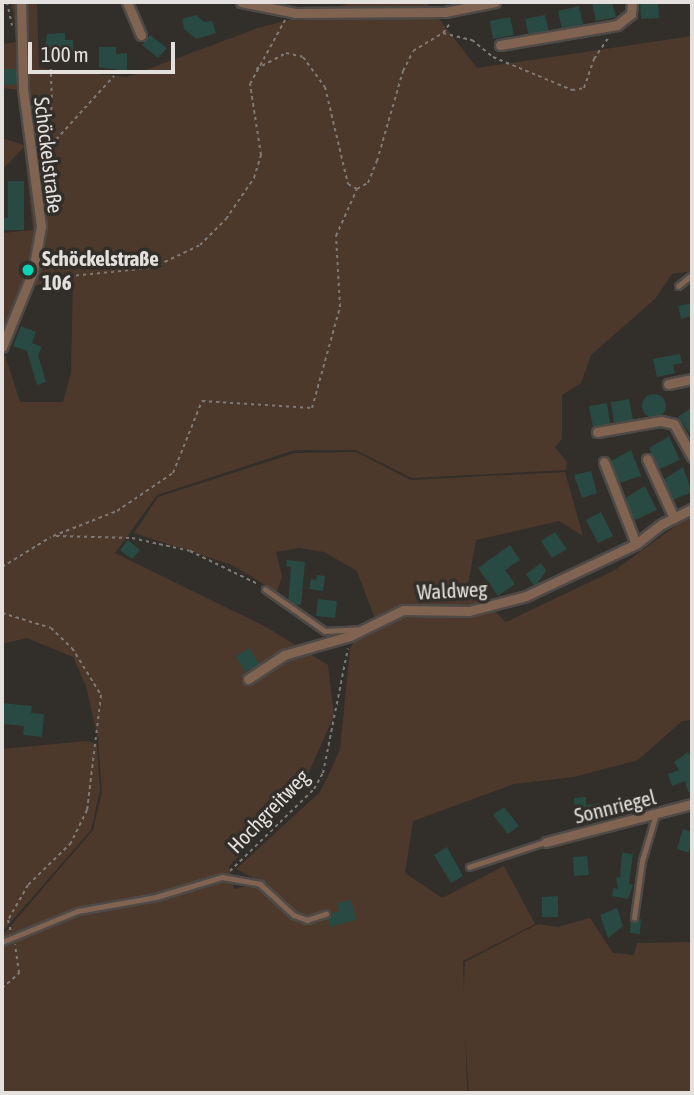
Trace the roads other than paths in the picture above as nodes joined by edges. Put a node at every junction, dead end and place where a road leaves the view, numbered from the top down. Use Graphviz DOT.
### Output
graph roads {
  1 [pos="21,2"];
  2 [pos="127,2"];
  3 [pos="241,2"];
  4 [pos="495,2"];
  5 [pos="632,2"];
  6 [pos="141,35"];
  7 [pos="500,45"];
  8 [pos="692,275"];
  9 [pos="678,286"];
  10 [pos="2,347"];
  11 [pos="692,379"];
  12 [pos="668,384"];
  13 [pos="597,432"];
  14 [pos="692,457"];
  15 [pos="647,459"];
  16 [pos="604,462"];
  17 [pos="692,509"];
  18 [pos="674,518"];
  19 [pos="636,544"];
  20 [pos="265,589"];
  21 [pos="363,629"];
  22 [pos="248,679"];
  23 [pos="692,804"];
  24 [pos="656,814"];
  25 [pos="546,842"];
  26 [pos="469,867"];
  27 [pos="326,914"];
  28 [pos="634,918"];
  29 [pos="2,942"];
  1 -- 10 [label="street, Schöckelstraße"];
  2 -- 6 [label="street"];
  3 -- 4 [label="street"];
  5 -- 7 [label="street"];
  8 -- 9 [label="lane"];
  11 -- 12 [label="street"];
  13 -- 14 [label="street"];
  15 -- 18 [label="street"];
  16 -- 19 [label="street"];
  17 -- 18 [label="street, Waldweg"];
  18 -- 19 [label="street, Waldweg"];
  19 -- 21 [label="street, Waldweg"];
  20 -- 21 [label="lane"];
  21 -- 22 [label="street, Waldweg"];
  23 -- 24 [label="street, Sonnriegel"];
  24 -- 25 [label="street, Sonnriegel"];
  24 -- 28 [label="lane"];
  25 -- 26 [label="lane"];
  27 -- 29 [label="lane"];
}
